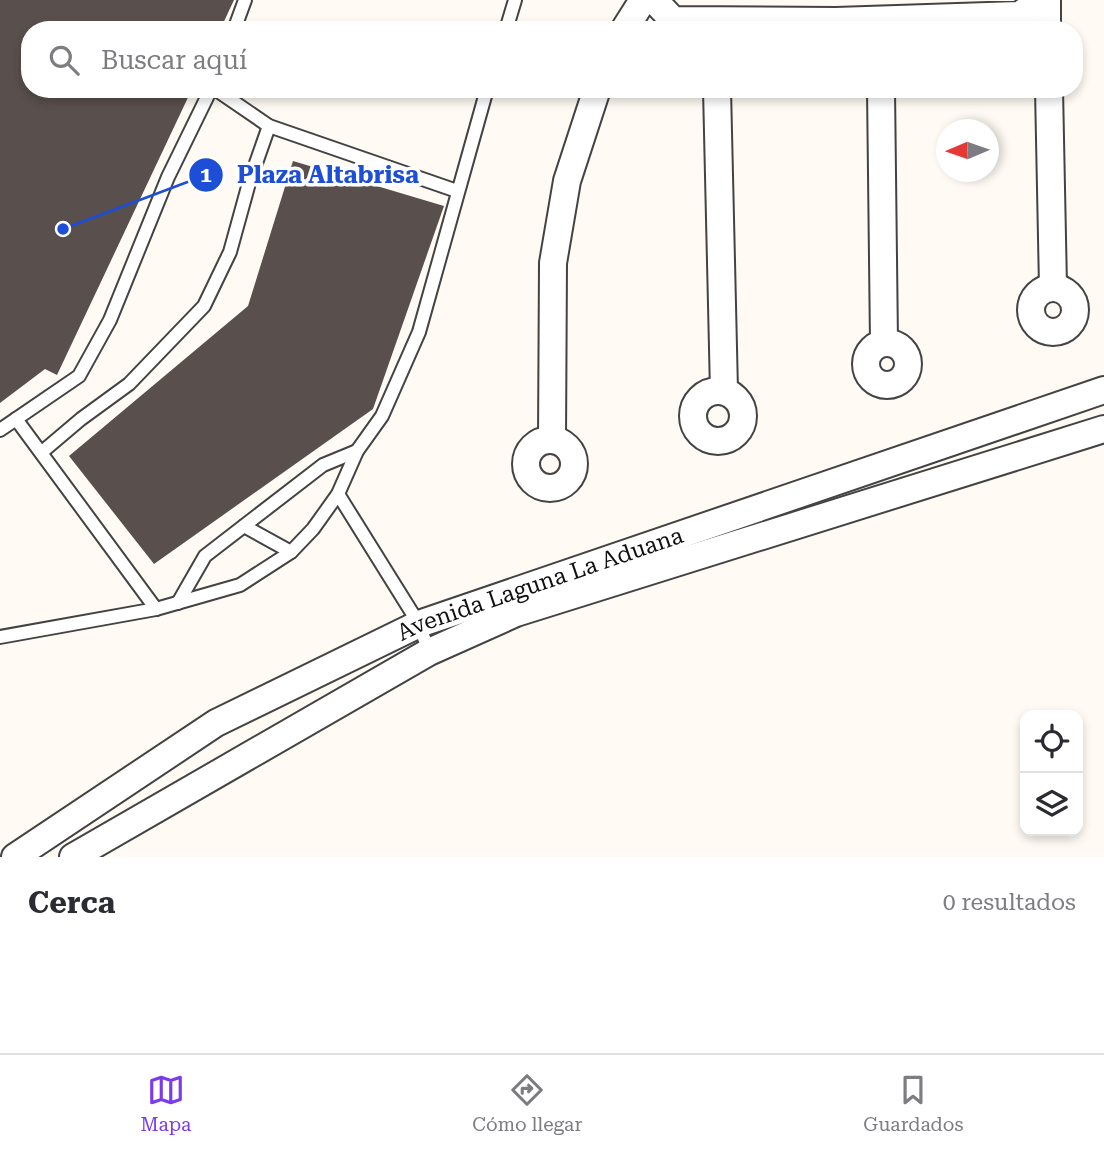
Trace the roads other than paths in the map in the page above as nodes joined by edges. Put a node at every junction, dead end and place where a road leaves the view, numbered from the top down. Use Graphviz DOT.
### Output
graph roads {
  1 [pos="245,0"];
  2 [pos="515,0"];
  3 [pos="643,0"];
  4 [pos="654,0"];
  5 [pos="1040,0"];
  6 [pos="1047,0"];
  7 [pos="237,21"];
  8 [pos="509,21"];
  9 [pos="630,21"];
  10 [pos="682,21"];
  11 [pos="927,21"];
  12 [pos="1048,21"];
  13 [pos="208,98"];
  14 [pos="227,98"];
  15 [pos="484,98"];
  16 [pos="594,98"];
  17 [pos="717,98"];
  18 [pos="881,98"];
  19 [pos="1049,98"];
  20 [pos="269,125"];
  21 [pos="457,191"];
  22 [pos="1053,287"];
  23 [pos="884,343"];
  24 [pos="1104,390"];
  25 [pos="724,391"];
  26 [pos="16,419"];
  27 [pos="1104,429"];
  28 [pos="0,430"];
  29 [pos="552,439"];
  30 [pos="357,451"];
  31 [pos="42,452"];
  32 [pos="338,494"];
  33 [pos="244,526"];
  34 [pos="290,552"];
  35 [pos="178,603"];
  36 [pos="156,609"];
  37 [pos="419,624"];
  38 [pos="0,637"];
  39 [pos="429,652"];
  40 [pos="15,857"];
  41 [pos="74,857"];
  1 -- 7 [label="lane"];
  2 -- 8 [label="lane"];
  3 -- 9 [label="street"];
  4 -- 10 [label="street"];
  5 -- 11 [label="street"];
  6 -- 12 [label="street"];
  13 -- 26 [label="lane"];
  14 -- 20 [label="lane"];
  15 -- 21 [label="lane"];
  16 -- 29 [label="street"];
  17 -- 25 [label="street"];
  18 -- 23 [label="street"];
  19 -- 22 [label="street"];
  20 -- 21 [label="lane"];
  20 -- 31 [label="lane"];
  21 -- 30 [label="lane"];
  24 -- 37 [label="street, Avenida Laguna La Aduana"];
  26 -- 28 [label="lane"];
  26 -- 31 [label="lane"];
  27 -- 39 [label="street, Avenida Laguna La Aduana"];
  30 -- 32 [label="lane"];
  30 -- 33 [label="lane"];
  31 -- 36 [label="lane"];
  32 -- 34 [label="lane"];
  32 -- 37 [label="lane"];
  33 -- 34 [label="lane"];
  33 -- 35 [label="lane"];
  34 -- 35 [label="lane"];
  35 -- 36 [label="lane"];
  36 -- 38 [label="lane"];
  37 -- 39 [label="lane"];
  37 -- 40 [label="street, Avenida Laguna La Aduana"];
  39 -- 41 [label="street, Avenida Laguna La Aduana"];
}
